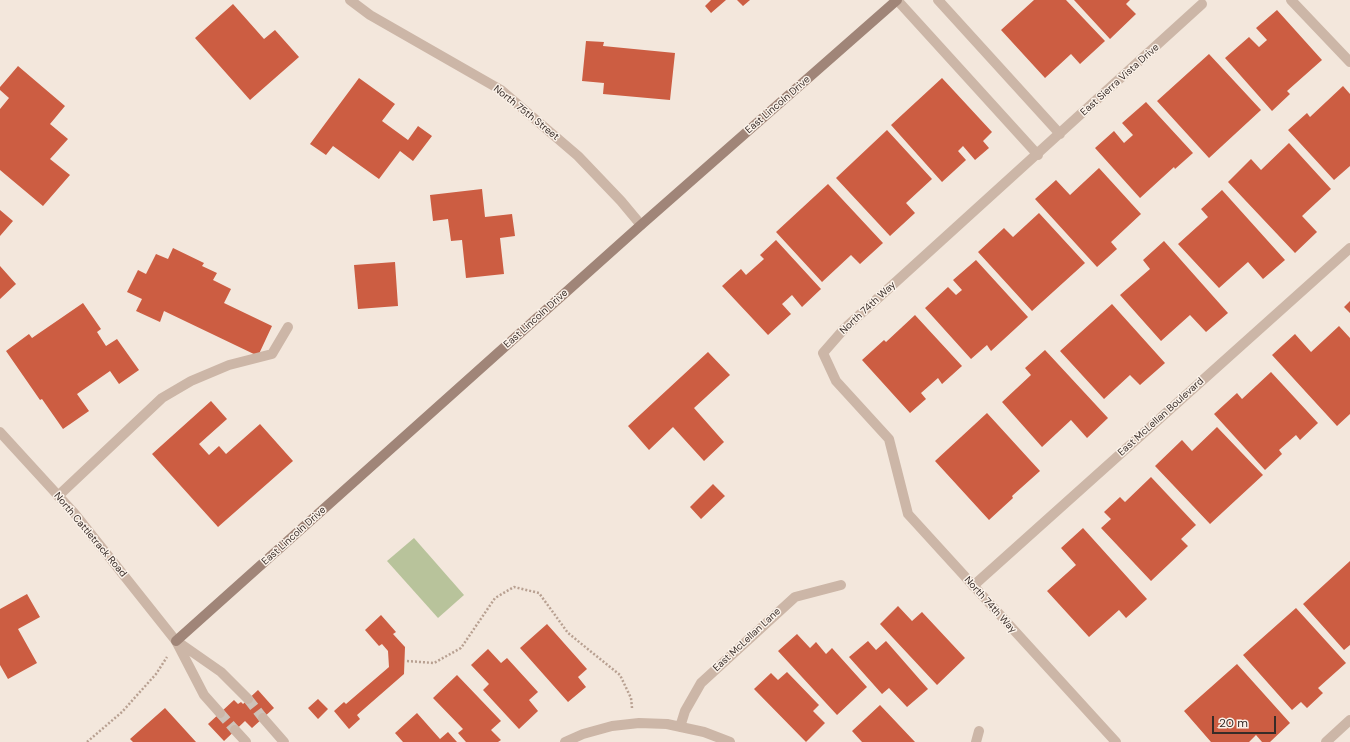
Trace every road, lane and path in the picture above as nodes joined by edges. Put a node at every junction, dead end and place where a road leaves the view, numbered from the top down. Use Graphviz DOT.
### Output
graph roads {
  1 [pos="350,0"];
  2 [pos="897,0"];
  3 [pos="938,0"];
  4 [pos="1291,0"];
  5 [pos="1202,4"];
  6 [pos="1350,62"];
  7 [pos="1060,134"];
  8 [pos="1038,154"];
  9 [pos="641,225"];
  10 [pos="1350,248"];
  11 [pos="288,327"];
  12 [pos="0,432"];
  13 [pos="58,496"];
  14 [pos="841,585"];
  15 [pos="973,586"];
  16 [pos="176,641"];
  17 [pos="408,662"];
  18 [pos="248,699"];
  19 [pos="220,713"];
  20 [pos="263,718"];
  21 [pos="1350,720"];
  22 [pos="634,724"];
  23 [pos="680,727"];
  24 [pos="235,730"];
  25 [pos="980,731"];
  26 [pos="87,742"];
  27 [pos="246,742"];
  28 [pos="284,742"];
  29 [pos="565,742"];
  30 [pos="730,742"];
  31 [pos="976,742"];
  32 [pos="1116,742"];
  33 [pos="1326,742"];
  1 -- 9 [label="street, North 75th Street"];
  2 -- 8 [label="street"];
  2 -- 9 [label="main road, East Lincoln Drive"];
  3 -- 7 [label="street"];
  4 -- 6 [label="street"];
  5 -- 7 [label="street, East Sierra Vista Drive"];
  7 -- 8 [label="street, East Sierra Vista Drive"];
  8 -- 15 [label="street, North 74th Way"];
  9 -- 16 [label="main road, East Lincoln Drive"];
  10 -- 15 [label="street, East McLellan Boulevard"];
  11 -- 13 [label="street"];
  12 -- 13 [label="street, North Cattletrack Road"];
  13 -- 16 [label="street, North Cattletrack Road"];
  14 -- 23 [label="street, East McLellan Lane"];
  15 -- 32 [label="street, North 74th Way"];
  16 -- 18 [label="street, North Cattletrack Road"];
  16 -- 19 [label="street, North Cattletrack Road"];
  16 -- 26 [label="path"];
  17 -- 22 [label="path"];
  20 -- 28 [label="street"];
  21 -- 33 [label="street"];
  22 -- 23 [label="street"];
  22 -- 29 [label="street"];
  23 -- 30 [label="street"];
  24 -- 27 [label="street"];
  25 -- 31 [label="street"];
}
